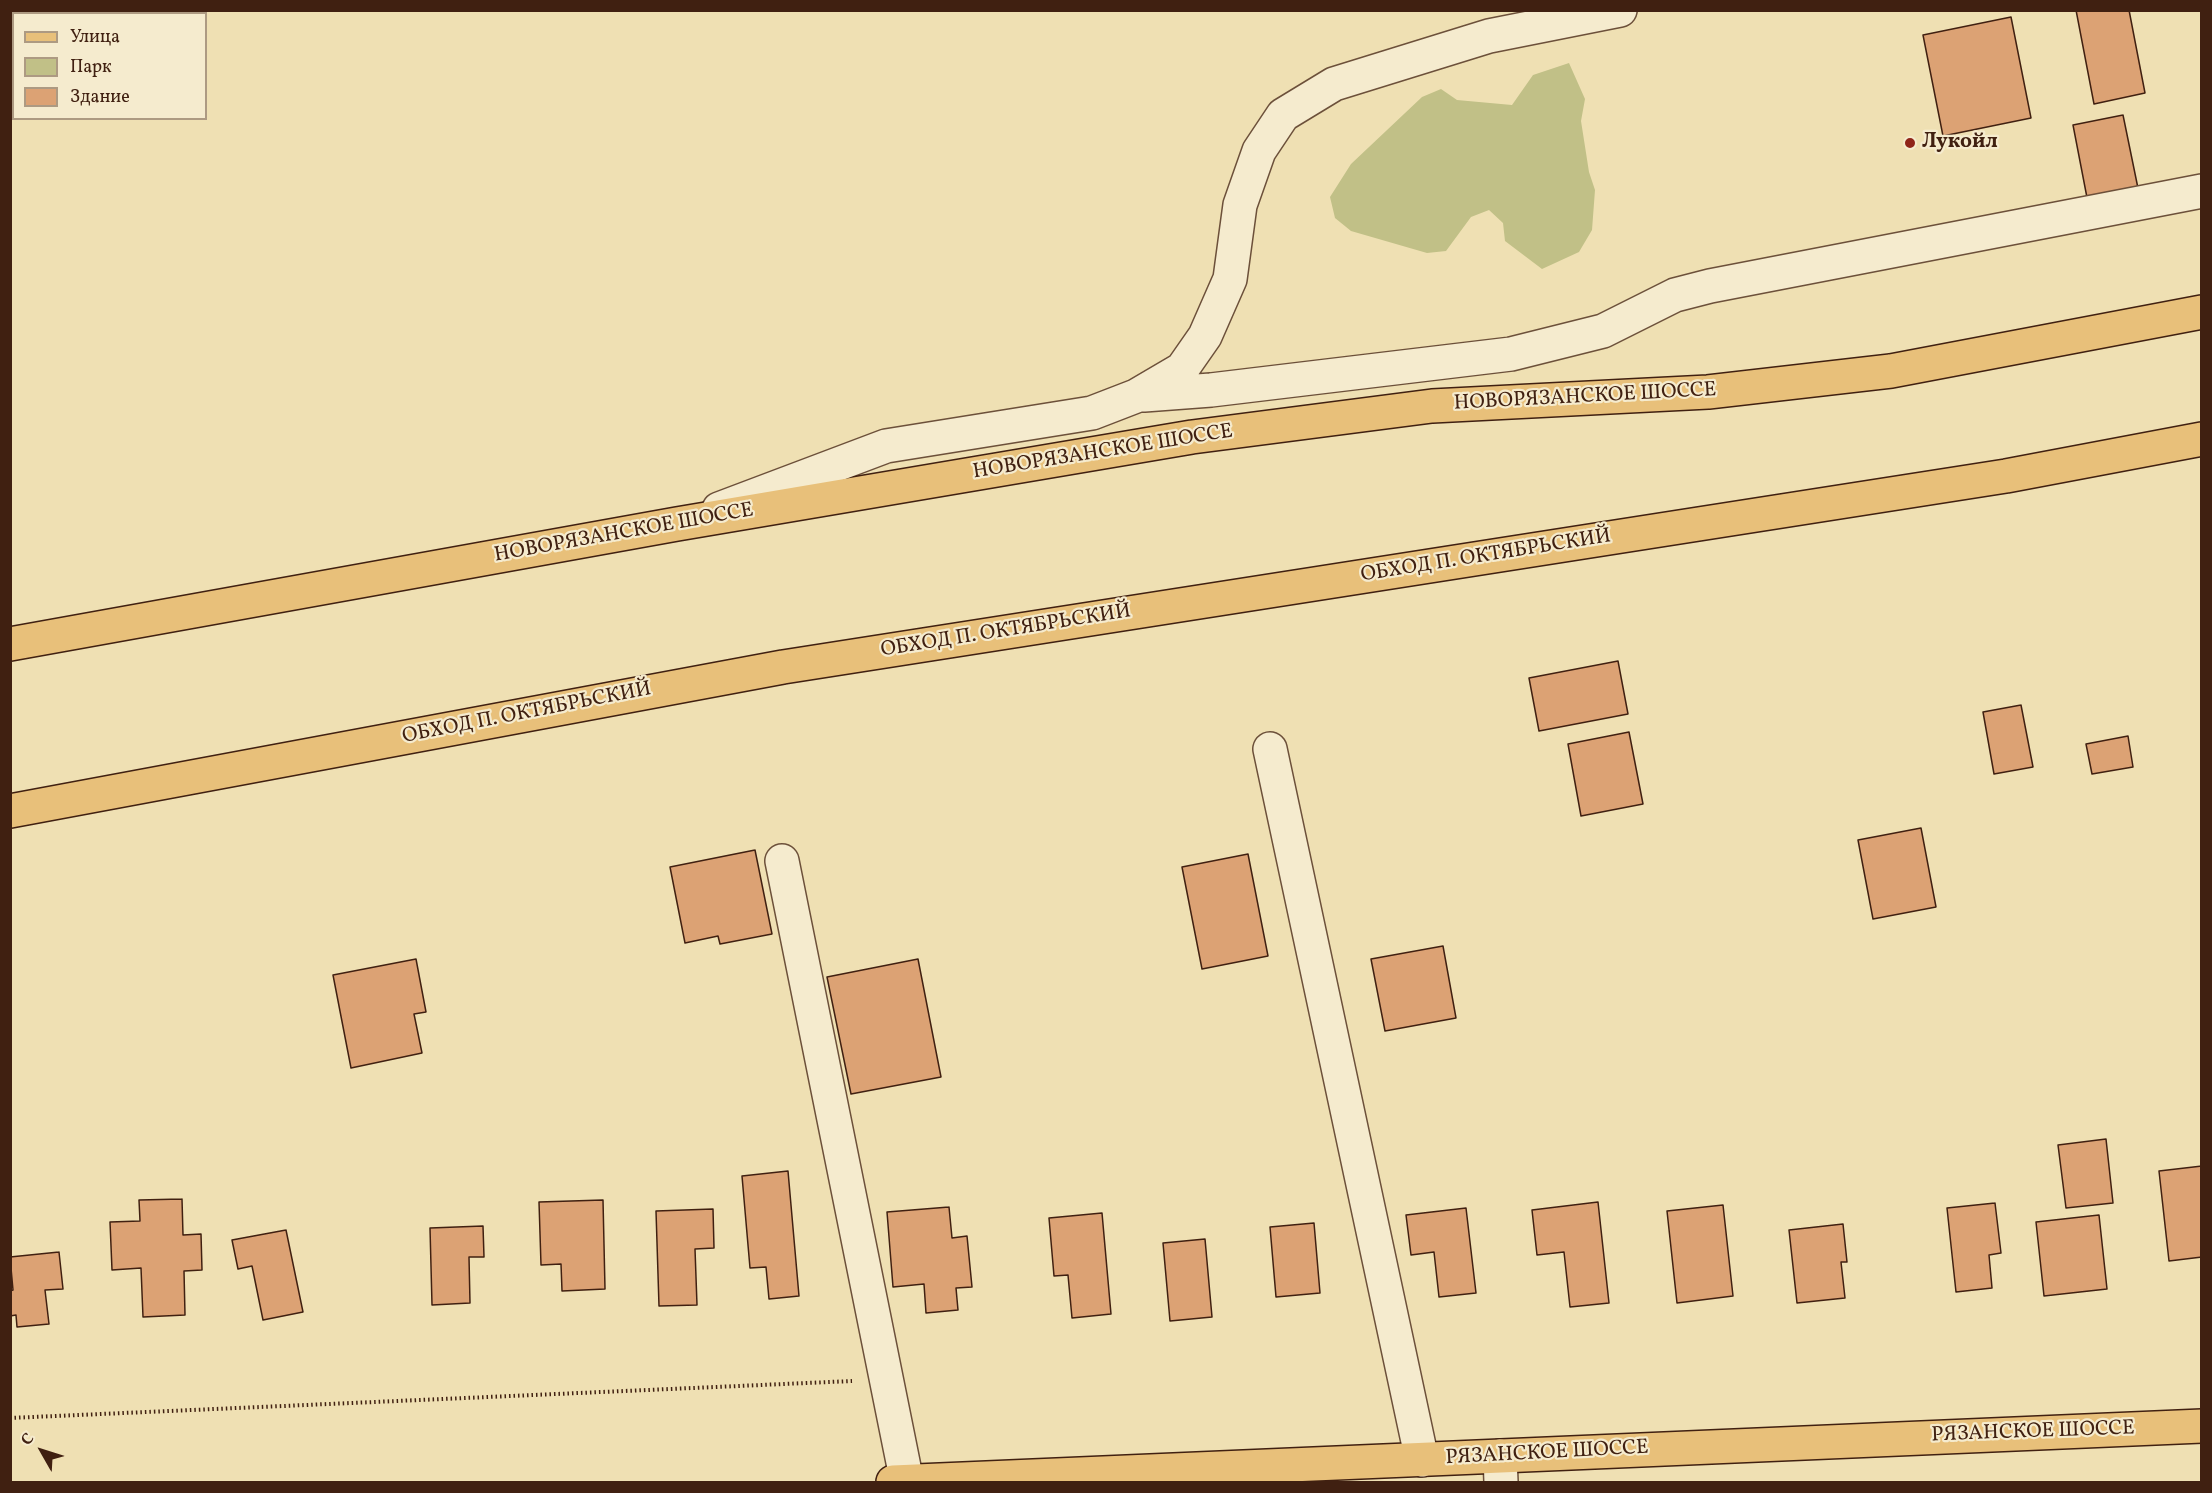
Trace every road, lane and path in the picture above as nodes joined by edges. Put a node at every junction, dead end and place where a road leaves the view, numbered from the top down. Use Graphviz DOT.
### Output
graph roads {
  1 [pos="1620,10"];
  2 [pos="2202,191"];
  3 [pos="2202,312"];
  4 [pos="1136,396"];
  5 [pos="2202,439"];
  6 [pos="677,524"];
  7 [pos="49,637"];
  8 [pos="10,638"];
  9 [pos="10,644"];
  10 [pos="1270,749"];
  11 [pos="10,811"];
  12 [pos="782,861"];
  13 [pos="887,1380"];
  14 [pos="10,1418"];
  15 [pos="2202,1426"];
  16 [pos="1422,1460"];
  17 [pos="1501,1469"];
  18 [pos="1117,1477"];
  19 [pos="893,1482"];
  20 [pos="907,1482"];
  1 -- 4 [label="street"];
  2 -- 4 [label="street"];
  3 -- 6 [label="main road, НОВОРЯЗАНСКОЕ ШОССЕ"];
  4 -- 6 [label="street"];
  5 -- 11 [label="main road, ОБХОД П. ОКТЯБРЬСКИЙ"];
  6 -- 7 [label="main road, НОВОРЯЗАНСКОЕ ШОССЕ"];
  7 -- 8 [label="main road"];
  7 -- 9 [label="main road, НОВОРЯЗАНСКОЕ ШОССЕ"];
  10 -- 16 [label="street"];
  12 -- 13 [label="street"];
  13 -- 14 [label="path"];
  13 -- 20 [label="street"];
  15 -- 17 [label="main road, РЯЗАНСКОЕ ШОССЕ"];
  16 -- 17 [label="main road, РЯЗАНСКОЕ ШОССЕ"];
  16 -- 18 [label="main road, РЯЗАНСКОЕ ШОССЕ"];
  18 -- 20 [label="main road, РЯЗАНСКОЕ ШОССЕ"];
  19 -- 20 [label="main road, РЯЗАНСКОЕ ШОССЕ"];
}
